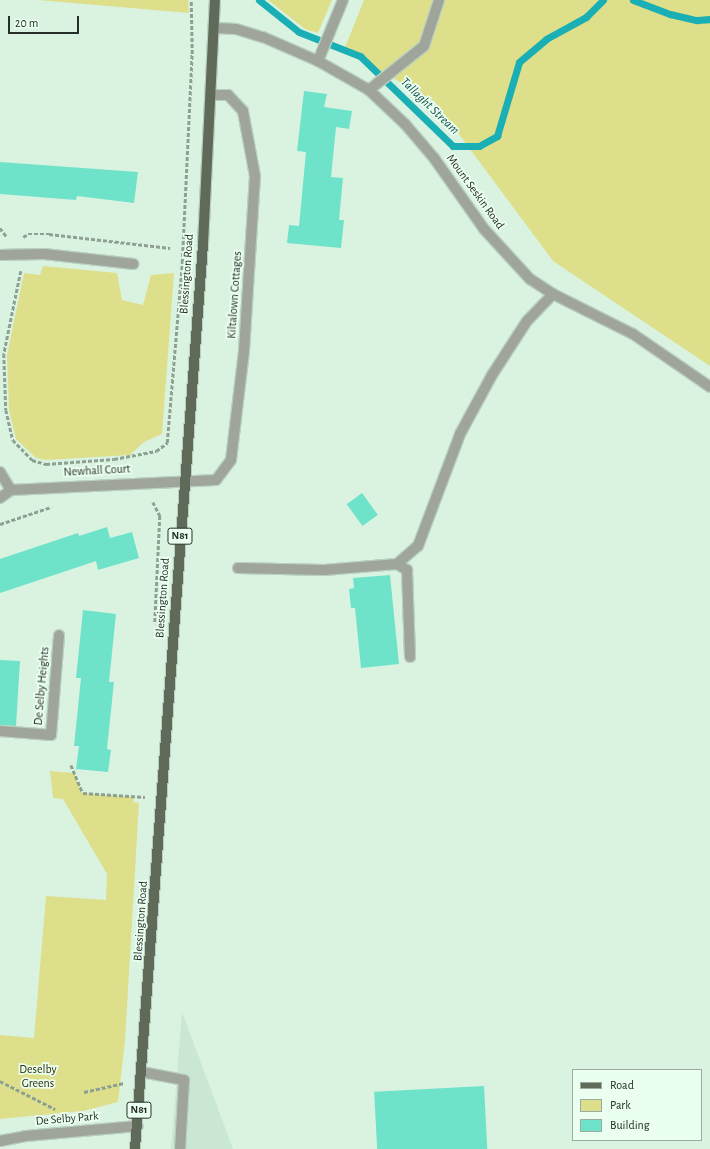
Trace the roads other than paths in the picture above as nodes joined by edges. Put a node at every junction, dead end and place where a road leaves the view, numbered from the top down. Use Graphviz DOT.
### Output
graph roads {
  1 [pos="215,0"];
  2 [pos="343,0"];
  3 [pos="439,0"];
  4 [pos="216,28"];
  5 [pos="318,61"];
  6 [pos="369,90"];
  7 [pos="212,95"];
  8 [pos="0,255"];
  9 [pos="133,264"];
  10 [pos="553,294"];
  11 [pos="710,386"];
  12 [pos="0,472"];
  13 [pos="184,481"];
  14 [pos="12,490"];
  15 [pos="0,498"];
  16 [pos="397,564"];
  17 [pos="238,568"];
  18 [pos="59,635"];
  19 [pos="410,657"];
  20 [pos="0,731"];
  21 [pos="142,1072"];
  22 [pos="138,1126"];
  23 [pos="0,1141"];
  24 [pos="136,1149"];
  25 [pos="180,1149"];
  1 -- 4 [label="main road, Blessington Road / N81"];
  2 -- 5 [label="street"];
  3 -- 6 [label="street"];
  4 -- 5 [label="street, Mount Seskin Road"];
  4 -- 7 [label="main road, Blessington Road / N81"];
  5 -- 6 [label="street, Mount Seskin Road"];
  6 -- 10 [label="street, Mount Seskin Road"];
  7 -- 13 [label="main road, Blessington Road / N81"];
  7 -- 13 [label="street, Kiltalown Cottages"];
  8 -- 9 [label="street"];
  10 -- 11 [label="street, Mount Seskin Road"];
  10 -- 16 [label="street"];
  12 -- 14 [label="street"];
  13 -- 14 [label="street, Newhall Court"];
  13 -- 21 [label="main road, Blessington Road / N81"];
  14 -- 15 [label="street"];
  16 -- 17 [label="street"];
  16 -- 19 [label="street"];
  18 -- 20 [label="street, De Selby Heights"];
  21 -- 22 [label="main road, Blessington Road / N81"];
  21 -- 25 [label="street"];
  22 -- 23 [label="street, De Selby Park"];
  22 -- 24 [label="main road, Blessington Road / N81"];
}
